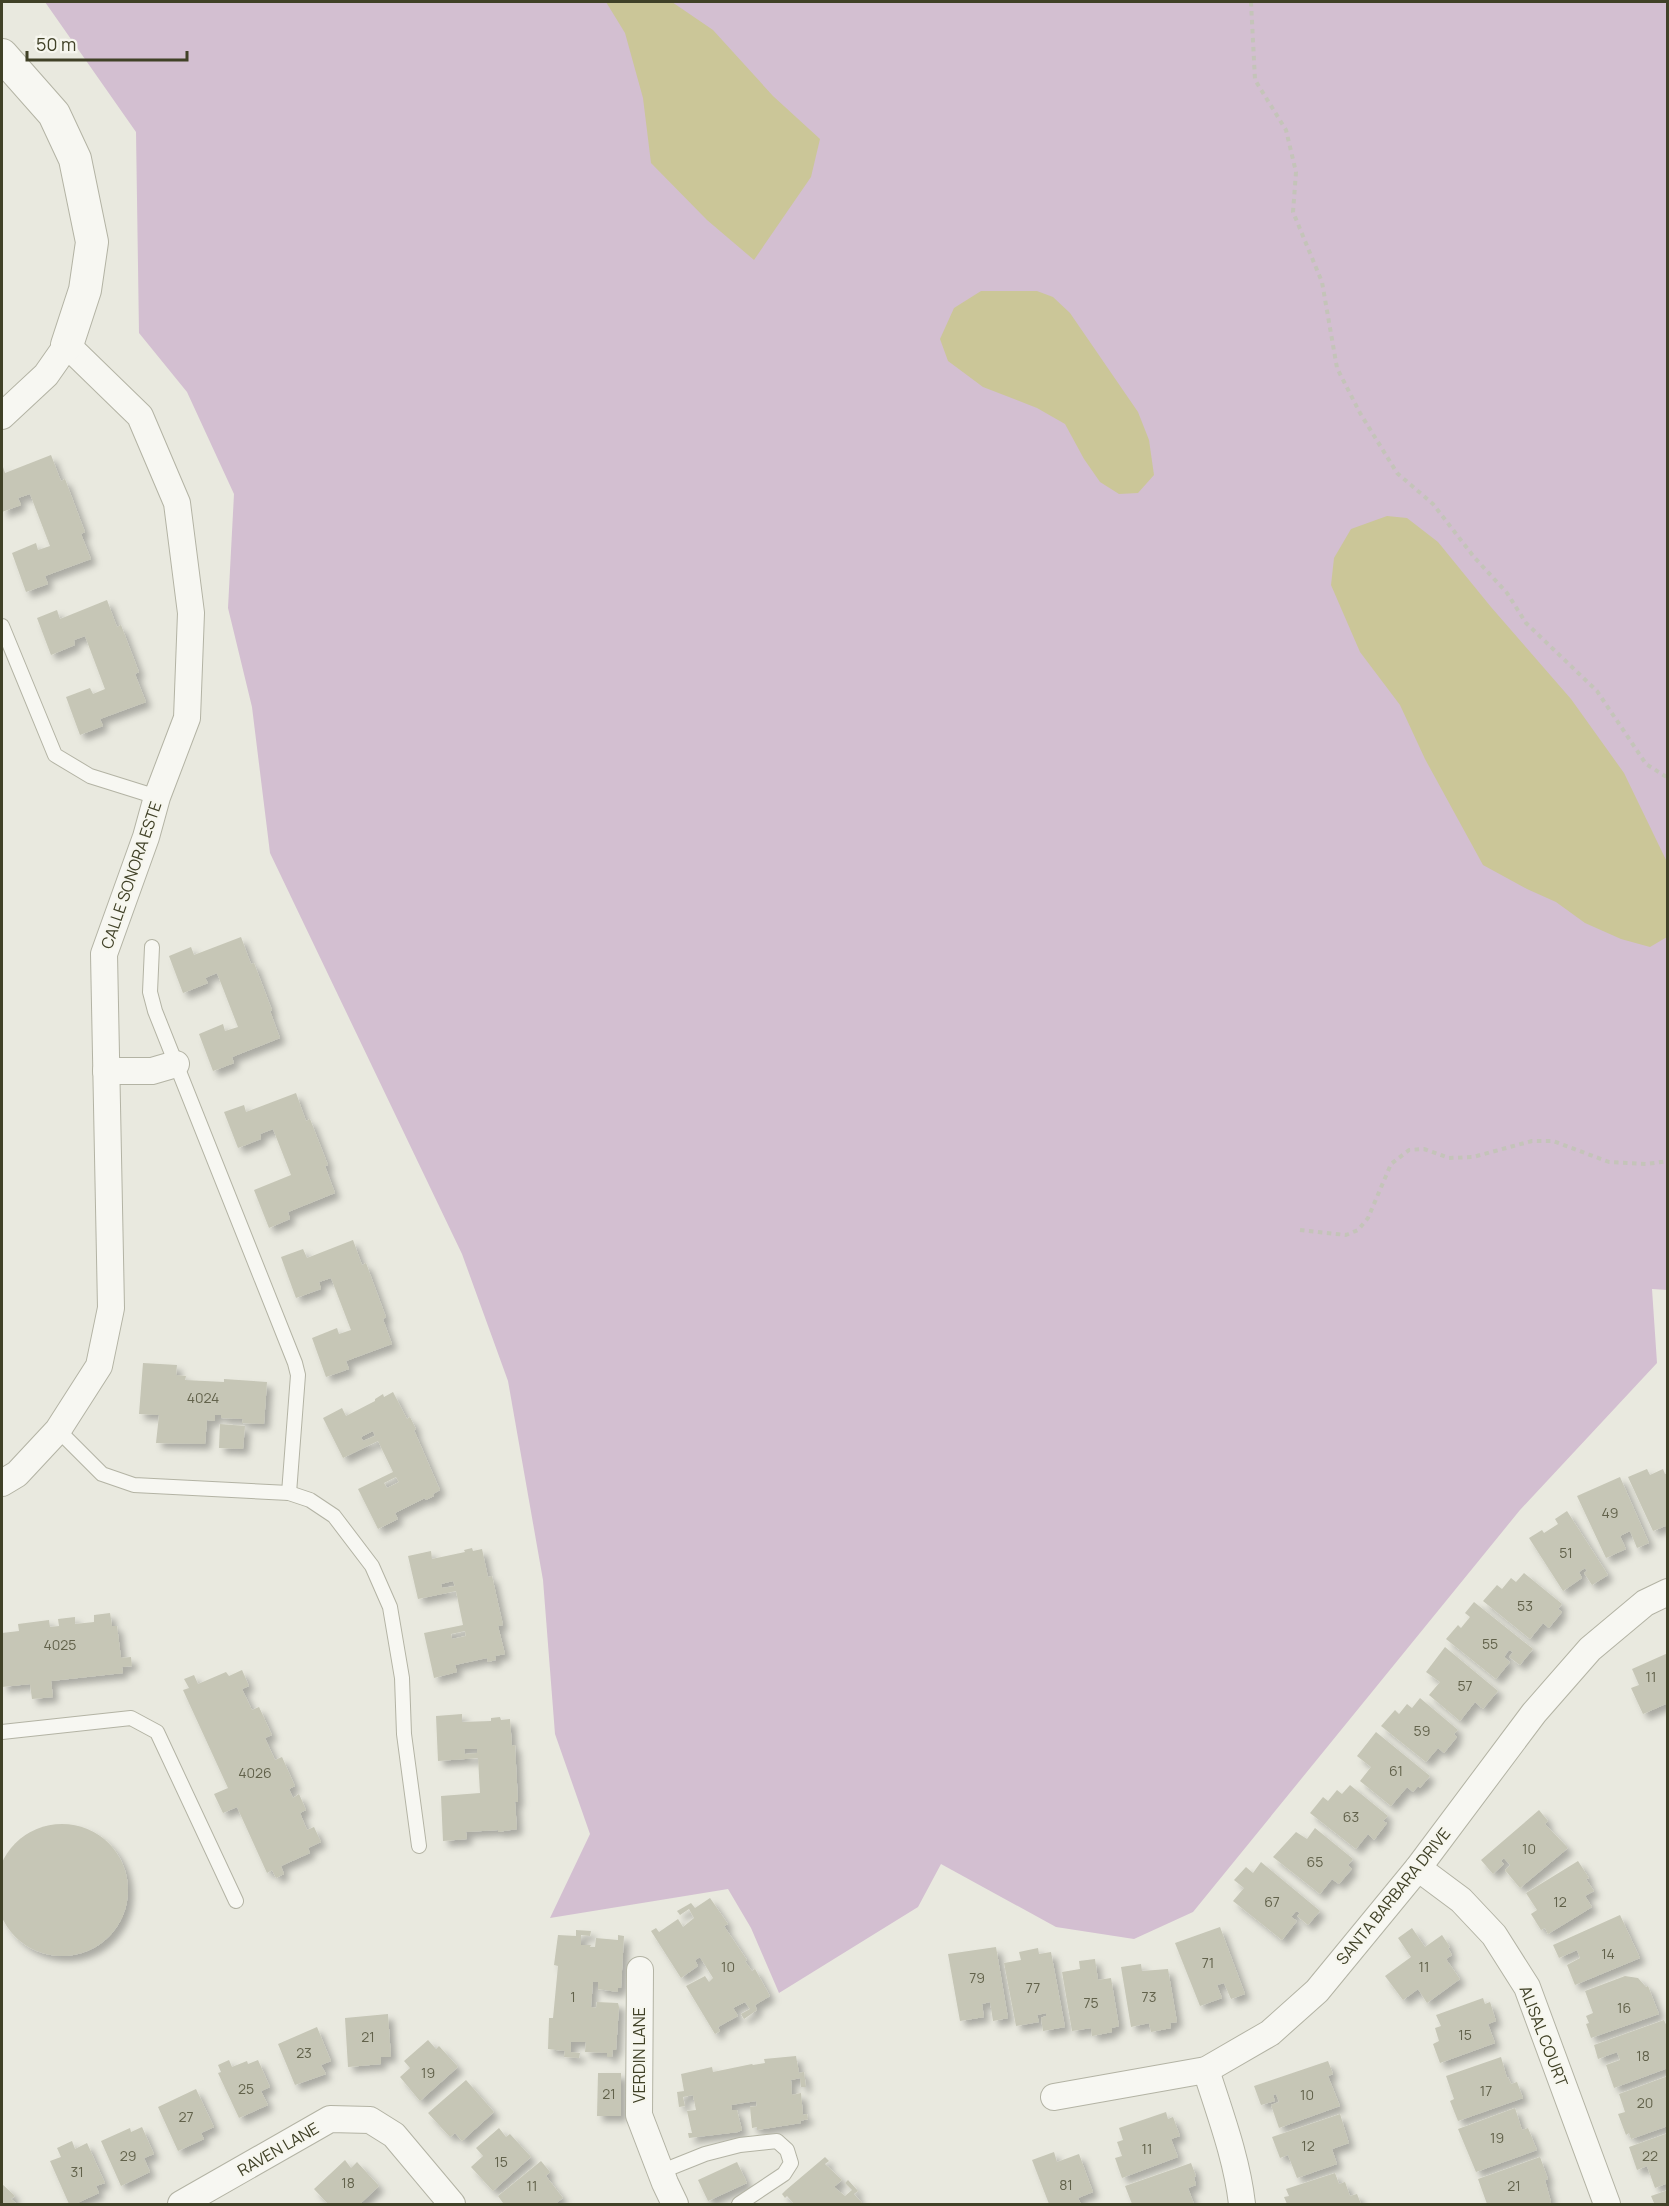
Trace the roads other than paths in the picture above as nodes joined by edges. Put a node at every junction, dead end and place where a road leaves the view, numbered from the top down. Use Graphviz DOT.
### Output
graph roads {
  1 [pos="2,55"];
  2 [pos="67,345"];
  3 [pos="2,416"];
  4 [pos="2,626"];
  5 [pos="157,797"];
  6 [pos="152,947"];
  7 [pos="176,1064"];
  8 [pos="106,1071"];
  9 [pos="58,1430"];
  10 [pos="2,1483"];
  11 [pos="288,1493"];
  12 [pos="1668,1592"];
  13 [pos="2,1732"];
  14 [pos="418,1846"];
  15 [pos="1418,1868"];
  16 [pos="236,1901"];
  17 [pos="640,1970"];
  18 [pos="1206,2070"];
  19 [pos="1053,2097"];
  20 [pos="660,2172"];
  21 [pos="182,2205"];
  22 [pos="452,2205"];
  23 [pos="675,2205"];
  24 [pos="739,2205"];
  25 [pos="1242,2205"];
  26 [pos="1607,2205"];
  1 -- 2 [label="street"];
  2 -- 3 [label="street"];
  2 -- 5 [label="street, CALLE SONORA ESTE"];
  4 -- 5 [label="lane"];
  5 -- 8 [label="street, CALLE SONORA ESTE"];
  6 -- 7 [label="lane"];
  7 -- 8 [label="street"];
  7 -- 11 [label="lane"];
  8 -- 9 [label="street, CALLE SONORA ESTE"];
  9 -- 10 [label="street, CALLE SONORA ESTE"];
  9 -- 11 [label="lane"];
  11 -- 14 [label="lane"];
  12 -- 15 [label="street, SANTA BARBARA DRIVE"];
  13 -- 16 [label="lane"];
  15 -- 18 [label="street, SANTA BARBARA DRIVE"];
  15 -- 26 [label="street, ALISAL COURT"];
  17 -- 20 [label="street, VERDIN LANE"];
  18 -- 19 [label="street, SANTA BARBARA DRIVE"];
  18 -- 25 [label="street"];
  20 -- 23 [label="street, VERDIN LANE"];
  20 -- 24 [label="lane"];
  21 -- 22 [label="street, RAVEN LANE"];
}
